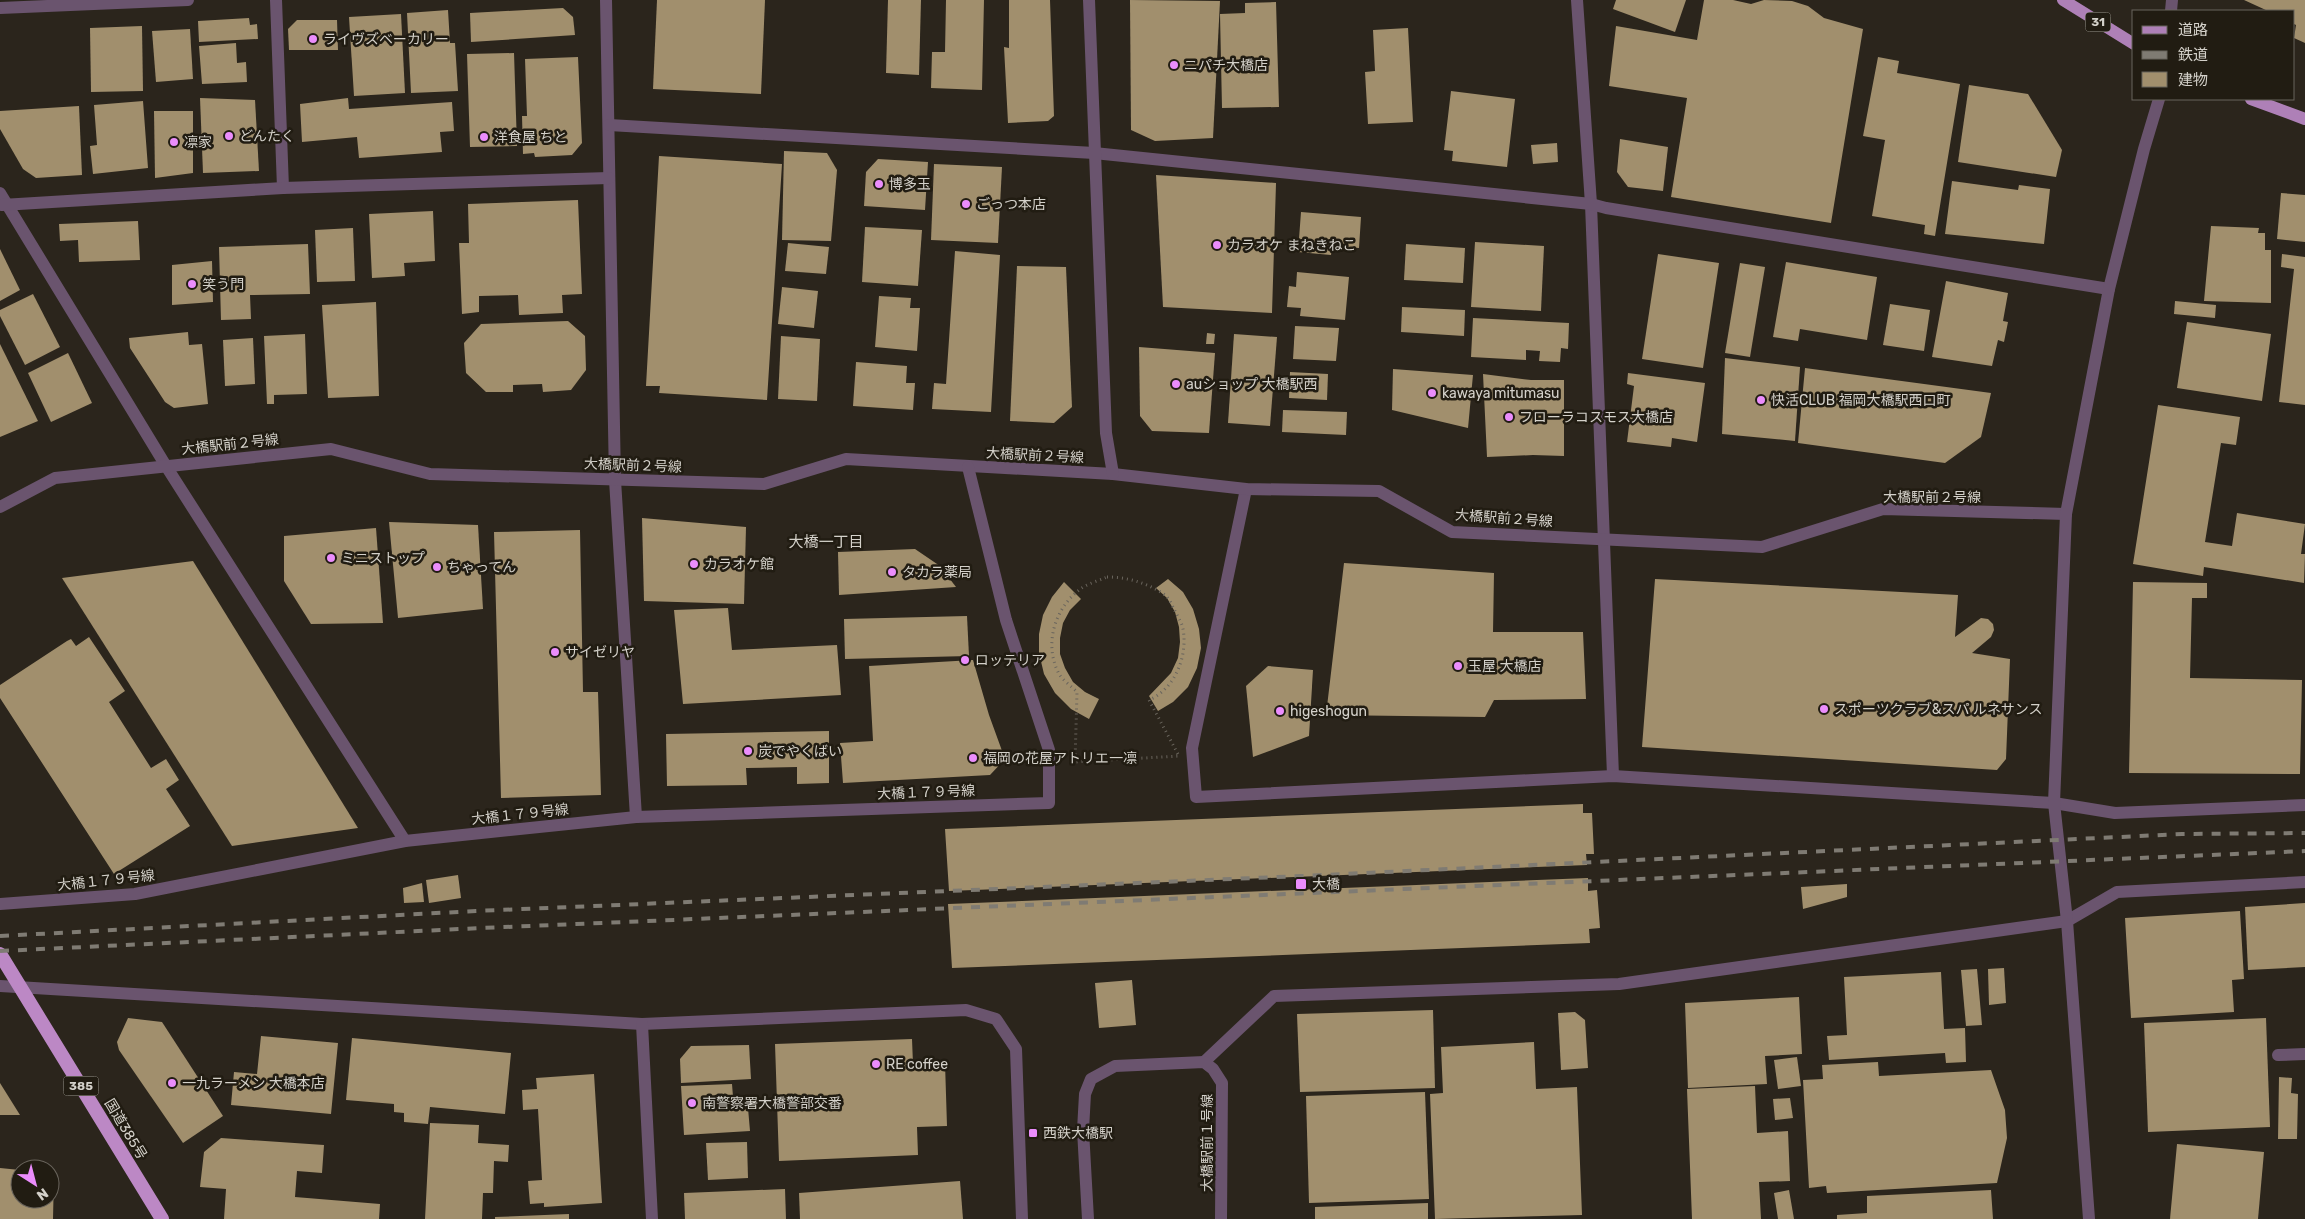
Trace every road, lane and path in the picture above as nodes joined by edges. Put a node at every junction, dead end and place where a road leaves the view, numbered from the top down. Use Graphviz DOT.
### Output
graph roads {
  1 [pos="188,0"];
  2 [pos="276,0"];
  3 [pos="606,0"];
  4 [pos="1089,0"];
  5 [pos="1578,0"];
  6 [pos="2063,0"];
  7 [pos="0,8"];
  8 [pos="2132,43"];
  9 [pos="2159,100"];
  10 [pos="2254,100"];
  11 [pos="2305,119"];
  12 [pos="610,125"];
  13 [pos="1094,153"];
  14 [pos="608,178"];
  15 [pos="283,188"];
  16 [pos="0,193"];
  17 [pos="1591,204"];
  18 [pos="4,205"];
  19 [pos="2109,289"];
  20 [pos="166,466"];
  21 [pos="968,467"];
  22 [pos="1113,474"];
  23 [pos="615,480"];
  24 [pos="1246,488"];
  25 [pos="0,507"];
  26 [pos="2066,514"];
  27 [pos="1603,540"];
  28 [pos="1149,700"];
  29 [pos="1613,776"];
  30 [pos="2054,803"];
  31 [pos="2305,805"];
  32 [pos="636,817"];
  33 [pos="405,842"];
  34 [pos="2305,882"];
  35 [pos="0,904"];
  36 [pos="2067,921"];
  37 [pos="0,954"];
  38 [pos="0,986"];
  39 [pos="20,986"];
  40 [pos="642,1024"];
  41 [pos="2278,1054"];
  42 [pos="2305,1054"];
  43 [pos="1204,1062"];
  44 [pos="162,1219"];
  45 [pos="652,1219"];
  46 [pos="1022,1219"];
  47 [pos="1088,1219"];
  48 [pos="1221,1219"];
  49 [pos="2089,1219"];
  1 -- 7 [label="street"];
  2 -- 15 [label="street"];
  3 -- 12 [label="street"];
  4 -- 13 [label="street"];
  5 -- 17 [label="street"];
  6 -- 8 [label="main road, 31"];
  9 -- 19 [label="street"];
  10 -- 11 [label="main road"];
  12 -- 13 [label="street"];
  12 -- 14 [label="street"];
  13 -- 17 [label="street"];
  13 -- 22 [label="street"];
  14 -- 15 [label="street"];
  14 -- 23 [label="street"];
  15 -- 18 [label="street"];
  16 -- 18 [label="street"];
  17 -- 19 [label="street"];
  17 -- 27 [label="street"];
  18 -- 20 [label="street"];
  19 -- 26 [label="street"];
  20 -- 23 [label="street, 大橋駅前２号線"];
  20 -- 25 [label="street, 大橋駅前２号線"];
  20 -- 33 [label="street"];
  21 -- 22 [label="street, 大橋駅前２号線"];
  21 -- 23 [label="street, 大橋駅前２号線"];
  21 -- 32 [label="street, 大橋１７９号線"];
  22 -- 24 [label="street, 大橋駅前２号線"];
  23 -- 32 [label="street"];
  24 -- 27 [label="street, 大橋駅前２号線"];
  24 -- 29 [label="street"];
  26 -- 27 [label="street, 大橋駅前２号線"];
  26 -- 30 [label="street"];
  27 -- 29 [label="street"];
  28 -- 28 [label="path"];
  29 -- 30 [label="street"];
  30 -- 31 [label="street"];
  30 -- 36 [label="street"];
  32 -- 33 [label="street, 大橋１７９号線"];
  33 -- 35 [label="street, 大橋１７９号線"];
  34 -- 36 [label="street"];
  36 -- 43 [label="street"];
  36 -- 49 [label="street"];
  37 -- 39 [label="highway, 国道385号 / 385"];
  38 -- 39 [label="street"];
  39 -- 40 [label="street"];
  39 -- 44 [label="highway, 国道385号 / 385"];
  40 -- 45 [label="street"];
  40 -- 46 [label="street"];
  41 -- 42 [label="street"];
  43 -- 47 [label="street"];
  43 -- 48 [label="street, 大橋駅前１号線"];
}
